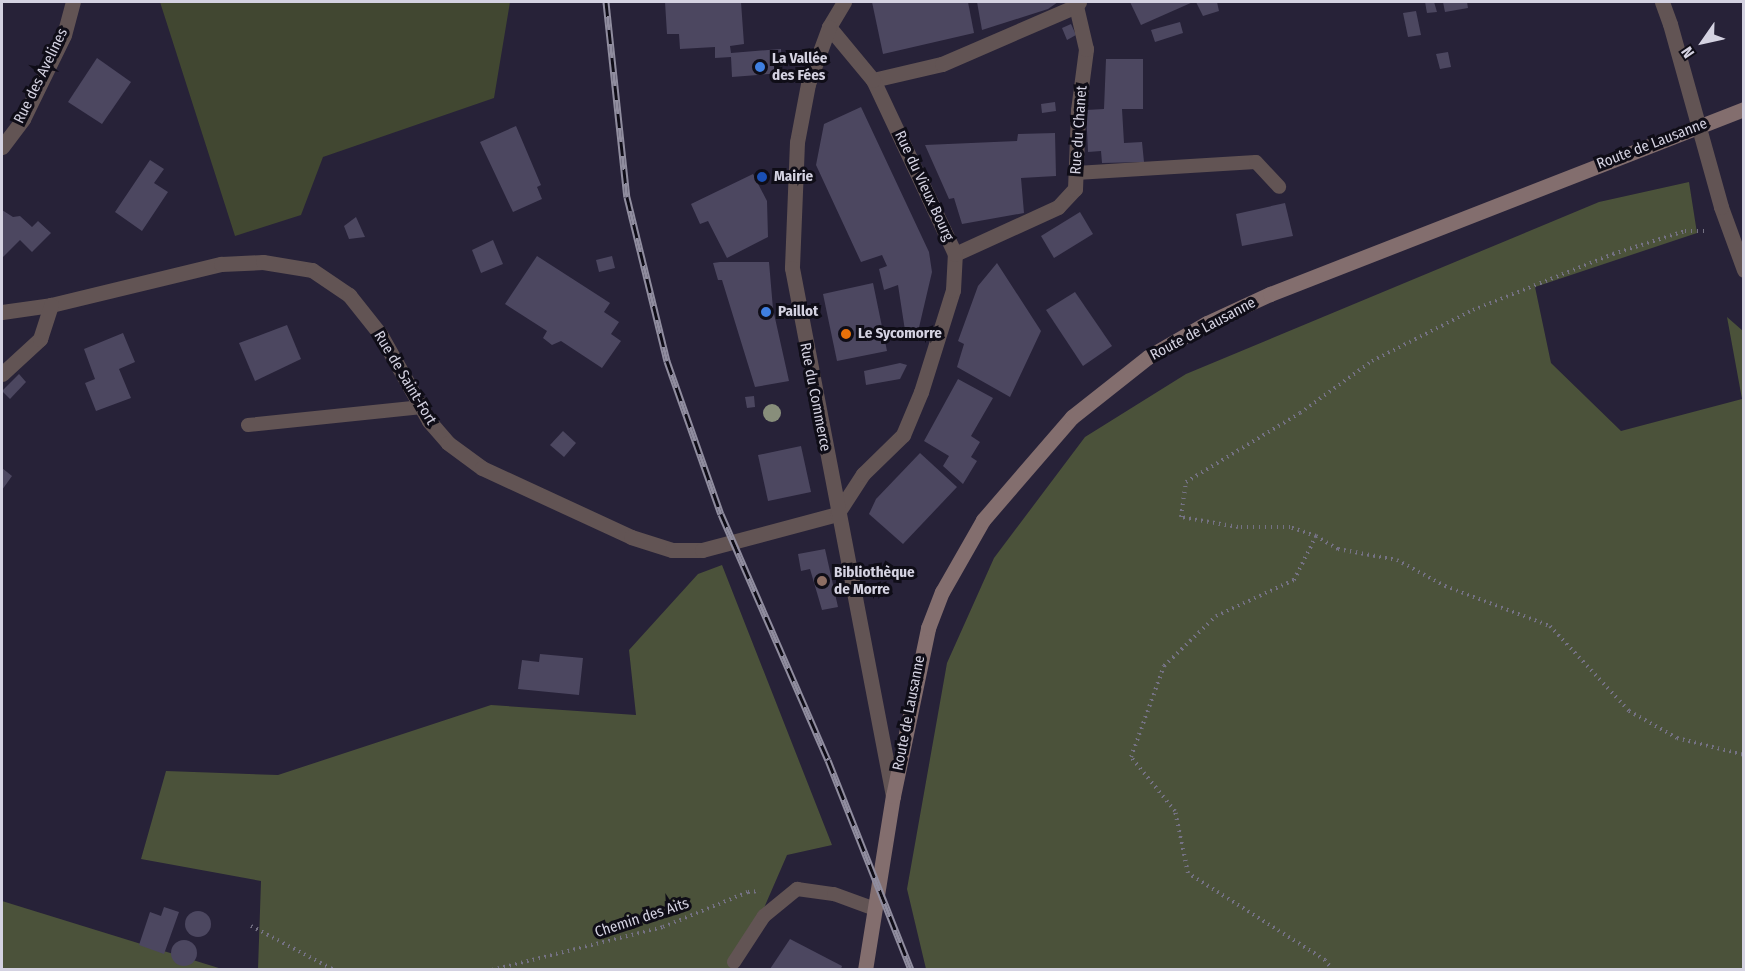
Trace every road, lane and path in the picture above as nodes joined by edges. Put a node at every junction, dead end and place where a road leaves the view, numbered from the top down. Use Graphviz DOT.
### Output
graph roads {
  1 [pos="73,2"];
  2 [pos="844,2"];
  3 [pos="1662,2"];
  4 [pos="1078,4"];
  5 [pos="829,27"];
  6 [pos="873,80"];
  7 [pos="1743,109"];
  8 [pos="2,147"];
  9 [pos="1076,173"];
  10 [pos="1279,187"];
  11 [pos="1730,232"];
  12 [pos="955,254"];
  13 [pos="1743,270"];
  14 [pos="51,305"];
  15 [pos="2,312"];
  16 [pos="2,374"];
  17 [pos="422,407"];
  18 [pos="248,425"];
  19 [pos="837,513"];
  20 [pos="1316,536"];
  21 [pos="1743,755"];
  22 [pos="893,796"];
  23 [pos="797,889"];
  24 [pos="875,909"];
  25 [pos="251,926"];
  26 [pos="734,962"];
  27 [pos="334,969"];
  28 [pos="492,969"];
  29 [pos="865,969"];
  30 [pos="1333,969"];
  1 -- 8 [label="street, Rue des Avelines"];
  2 -- 5 [label="street, Rue du Commerce"];
  3 -- 11 [label="street, bridge"];
  4 -- 6 [label="street"];
  4 -- 9 [label="street, Rue du Chanet"];
  5 -- 6 [label="street, Rue du Vieux Bourg"];
  5 -- 19 [label="street, Rue du Commerce"];
  6 -- 12 [label="street, Rue du Vieux Bourg"];
  7 -- 22 [label="main road, Route de Lausanne"];
  9 -- 10 [label="lane"];
  9 -- 12 [label="street, Rue du Chanet"];
  11 -- 13 [label="street"];
  11 -- 20 [label="path"];
  12 -- 19 [label="street, Rue du Vieux Bourg"];
  14 -- 15 [label="street, Rue de Saint-Fort"];
  14 -- 16 [label="street"];
  14 -- 17 [label="street, Rue de Saint-Fort"];
  17 -- 18 [label="lane"];
  17 -- 19 [label="street, Rue de Saint-Fort"];
  19 -- 22 [label="street, Rue du Commerce"];
  20 -- 21 [label="path"];
  20 -- 30 [label="path"];
  22 -- 24 [label="main road, Route de Lausanne"];
  23 -- 24 [label="lane"];
  23 -- 26 [label="lane"];
  23 -- 28 [label="path, Chemin des Aits"];
  24 -- 29 [label="main road, Route de Lausanne"];
  25 -- 27 [label="path"];
}
